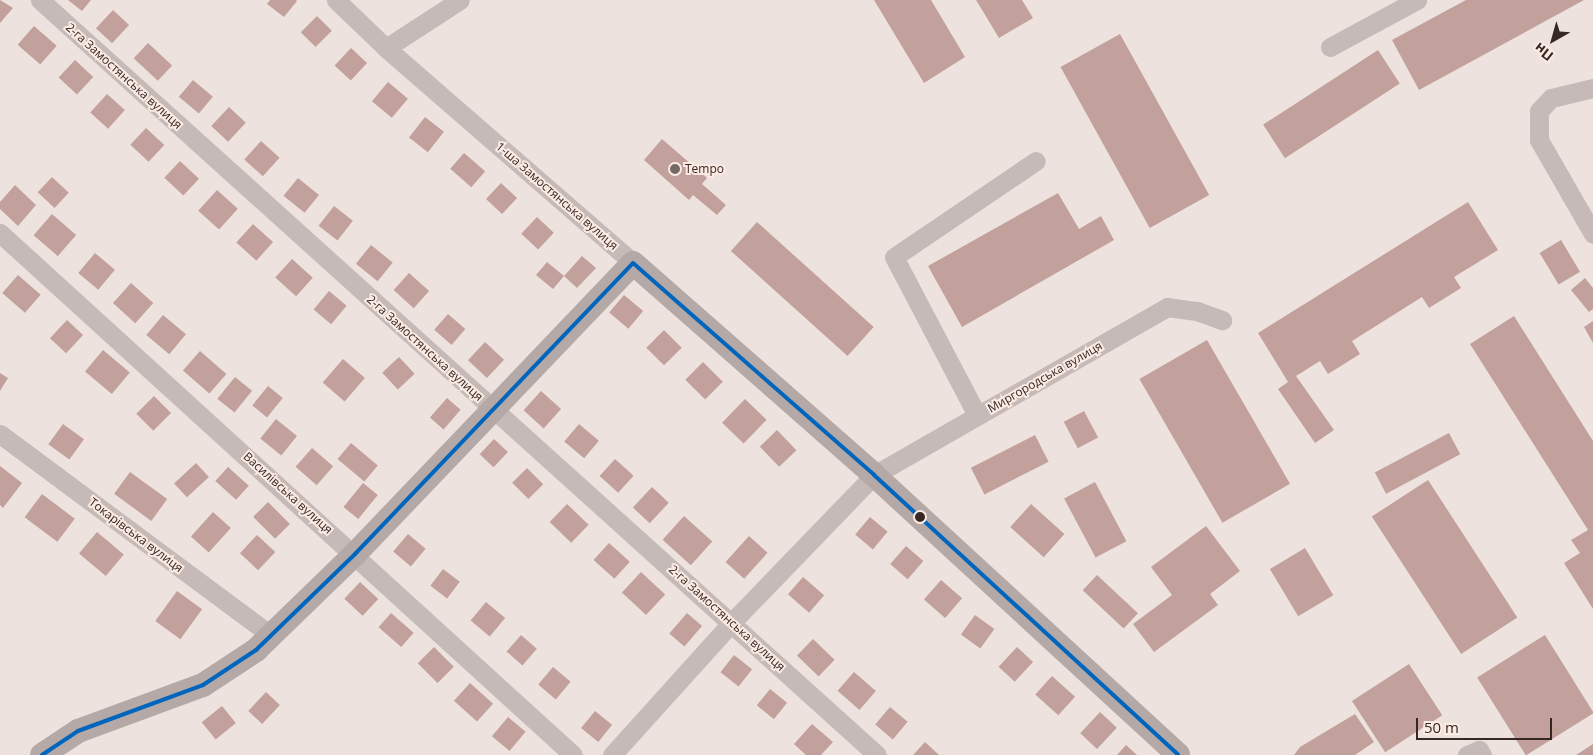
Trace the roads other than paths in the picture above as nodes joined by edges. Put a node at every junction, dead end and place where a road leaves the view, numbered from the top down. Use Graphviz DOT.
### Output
graph roads {
  1 [pos="40,0"];
  2 [pos="336,0"];
  3 [pos="460,0"];
  4 [pos="1416,0"];
  5 [pos="1330,47"];
  6 [pos="386,48"];
  7 [pos="1593,88"];
  8 [pos="1036,161"];
  9 [pos="0,233"];
  10 [pos="1593,234"];
  11 [pos="633,263"];
  12 [pos="1222,320"];
  13 [pos="492,409"];
  14 [pos="978,416"];
  15 [pos="0,434"];
  16 [pos="874,475"];
  17 [pos="355,554"];
  18 [pos="732,622"];
  19 [pos="272,636"];
  20 [pos="42,755"];
  21 [pos="573,755"];
  22 [pos="612,755"];
  23 [pos="877,755"];
  24 [pos="1178,755"];
  25 [pos="1467,755"];
  26 [pos="1482,755"];
  1 -- 13 [label="street, 2-га Замостянська вулиця"];
  2 -- 6 [label="street, 1-ша Замостянська вулиця"];
  3 -- 6 [label="street"];
  4 -- 5 [label="street"];
  6 -- 11 [label="street, 1-ша Замостянська вулиця"];
  7 -- 10 [label="street"];
  8 -- 14 [label="street"];
  9 -- 17 [label="street, Василівська вулиця"];
  11 -- 13 [label="main road"];
  11 -- 16 [label="main road, 1-ша Замостянська вулиця"];
  12 -- 14 [label="street, Миргородська вулиця"];
  13 -- 17 [label="main road"];
  13 -- 18 [label="street, 2-га Замостянська вулиця"];
  14 -- 16 [label="street, Миргородська вулиця"];
  15 -- 19 [label="street, Токарівська вулиця"];
  16 -- 18 [label="street, Миргородська вулиця"];
  16 -- 24 [label="main road, 1-ша Замостянська вулиця"];
  17 -- 19 [label="main road"];
  17 -- 21 [label="street, Василівська вулиця"];
  18 -- 22 [label="street, Миргородська вулиця"];
  18 -- 23 [label="street, 2-га Замостянська вулиця"];
  19 -- 20 [label="main road"];
  25 -- 26 [label="street"];
}
